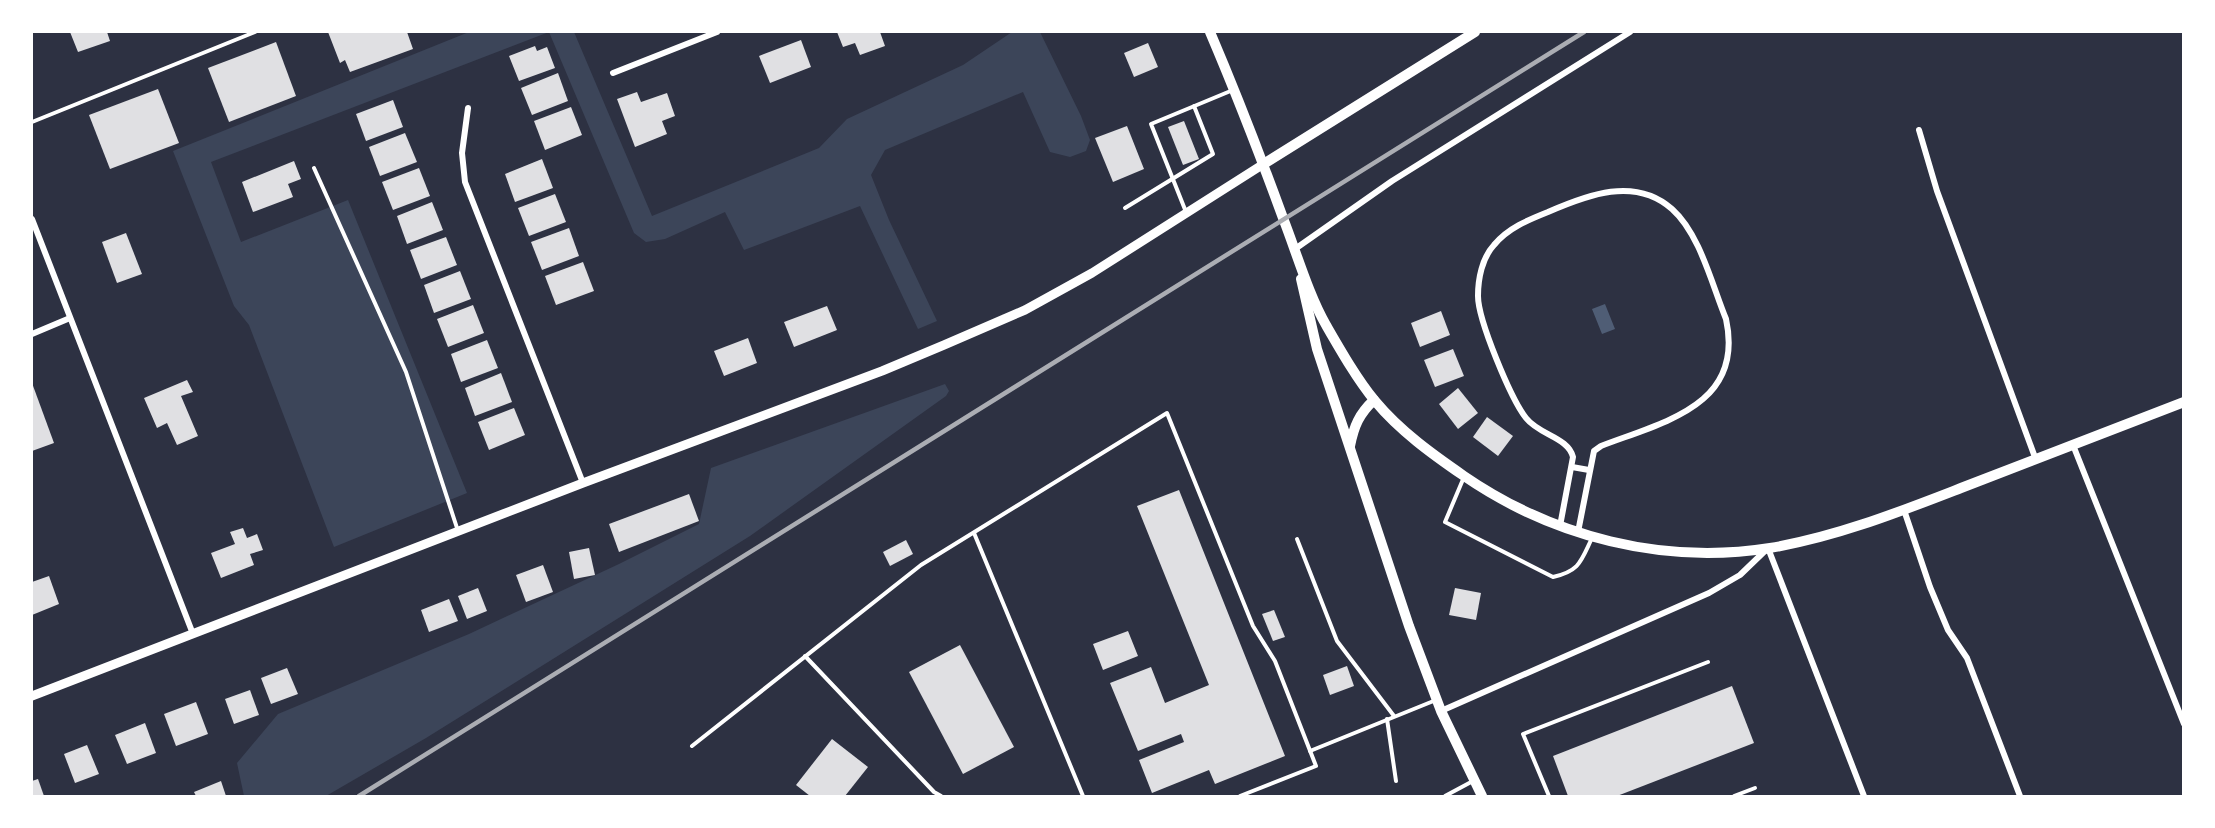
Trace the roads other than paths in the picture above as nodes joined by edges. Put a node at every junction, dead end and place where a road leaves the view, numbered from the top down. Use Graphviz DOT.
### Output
graph roads {
  1 [pos="255,32"];
  2 [pos="717,32"];
  3 [pos="1210,32"];
  4 [pos="1473,32"];
  5 [pos="1630,32"];
  6 [pos="613,73"];
  7 [pos="1233,90"];
  8 [pos="1194,106"];
  9 [pos="468,108"];
  10 [pos="32,122"];
  11 [pos="1919,130"];
  12 [pos="1262,165"];
  13 [pos="314,168"];
  14 [pos="1173,178"];
  15 [pos="1125,208"];
  16 [pos="1187,213"];
  17 [pos="32,219"];
  18 [pos="1294,249"];
  19 [pos="70,318"];
  20 [pos="32,334"];
  21 [pos="1374,400"];
  22 [pos="2184,402"];
  23 [pos="2073,445"];
  24 [pos="1350,448"];
  25 [pos="2036,460"];
  26 [pos="1572,467"];
  27 [pos="1589,470"];
  28 [pos="1464,476"];
  29 [pos="583,483"];
  30 [pos="1904,510"];
  31 [pos="1560,526"];
  32 [pos="458,531"];
  33 [pos="974,532"];
  34 [pos="1578,533"];
  35 [pos="1592,537"];
  36 [pos="1297,539"];
  37 [pos="1768,548"];
  38 [pos="193,634"];
  39 [pos="805,656"];
  40 [pos="1708,662"];
  41 [pos="32,696"];
  42 [pos="1437,699"];
  43 [pos="1441,711"];
  44 [pos="1394,716"];
  45 [pos="1387,720"];
  46 [pos="2184,724"];
  47 [pos="692,746"];
  48 [pos="1310,751"];
  49 [pos="1396,781"];
  50 [pos="1474,781"];
  51 [pos="1755,788"];
  52 [pos="941,796"];
  53 [pos="1083,796"];
  54 [pos="1240,796"];
  55 [pos="1445,796"];
  56 [pos="1482,796"];
  57 [pos="1549,796"];
  58 [pos="1734,796"];
  59 [pos="1864,796"];
  60 [pos="2020,796"];
  1 -- 10 [label="lane"];
  2 -- 6 [label="street"];
  3 -- 7 [label="main road"];
  4 -- 12 [label="main road"];
  5 -- 18 [label="street"];
  7 -- 8 [label="lane"];
  7 -- 12 [label="main road"];
  8 -- 14 [label="lane"];
  8 -- 14 [label="lane"];
  9 -- 29 [label="street"];
  11 -- 25 [label="street"];
  12 -- 16 [label="street"];
  12 -- 18 [label="main road"];
  13 -- 32 [label="lane"];
  14 -- 15 [label="lane"];
  14 -- 16 [label="lane"];
  16 -- 29 [label="street"];
  17 -- 19 [label="street"];
  18 -- 21 [label="main road"];
  18 -- 24 [label="main road"];
  19 -- 20 [label="street"];
  19 -- 38 [label="street"];
  21 -- 24 [label="main road"];
  21 -- 28 [label="main road"];
  22 -- 23 [label="main road"];
  23 -- 25 [label="main road"];
  23 -- 46 [label="street"];
  24 -- 42 [label="main road"];
  25 -- 30 [label="main road"];
  26 -- 27 [label="street"];
  26 -- 27 [label="street"];
  26 -- 31 [label="street"];
  27 -- 34 [label="street"];
  28 -- 31 [label="main road"];
  28 -- 35 [label="lane"];
  29 -- 32 [label="street"];
  30 -- 37 [label="main road"];
  30 -- 60 [label="street"];
  31 -- 34 [label="main road"];
  32 -- 38 [label="street"];
  33 -- 39 [label="lane"];
  33 -- 48 [label="lane"];
  33 -- 53 [label="lane"];
  34 -- 35 [label="main road"];
  35 -- 37 [label="main road"];
  36 -- 44 [label="lane"];
  37 -- 43 [label="street"];
  37 -- 59 [label="street"];
  38 -- 41 [label="street"];
  39 -- 47 [label="lane"];
  39 -- 52 [label="lane"];
  40 -- 57 [label="lane"];
  42 -- 43 [label="main road"];
  42 -- 44 [label="lane"];
  43 -- 50 [label="main road"];
  44 -- 45 [label="lane"];
  45 -- 48 [label="lane"];
  45 -- 49 [label="lane"];
  48 -- 54 [label="lane"];
  50 -- 55 [label="lane"];
  50 -- 56 [label="main road"];
  51 -- 58 [label="lane"];
}
